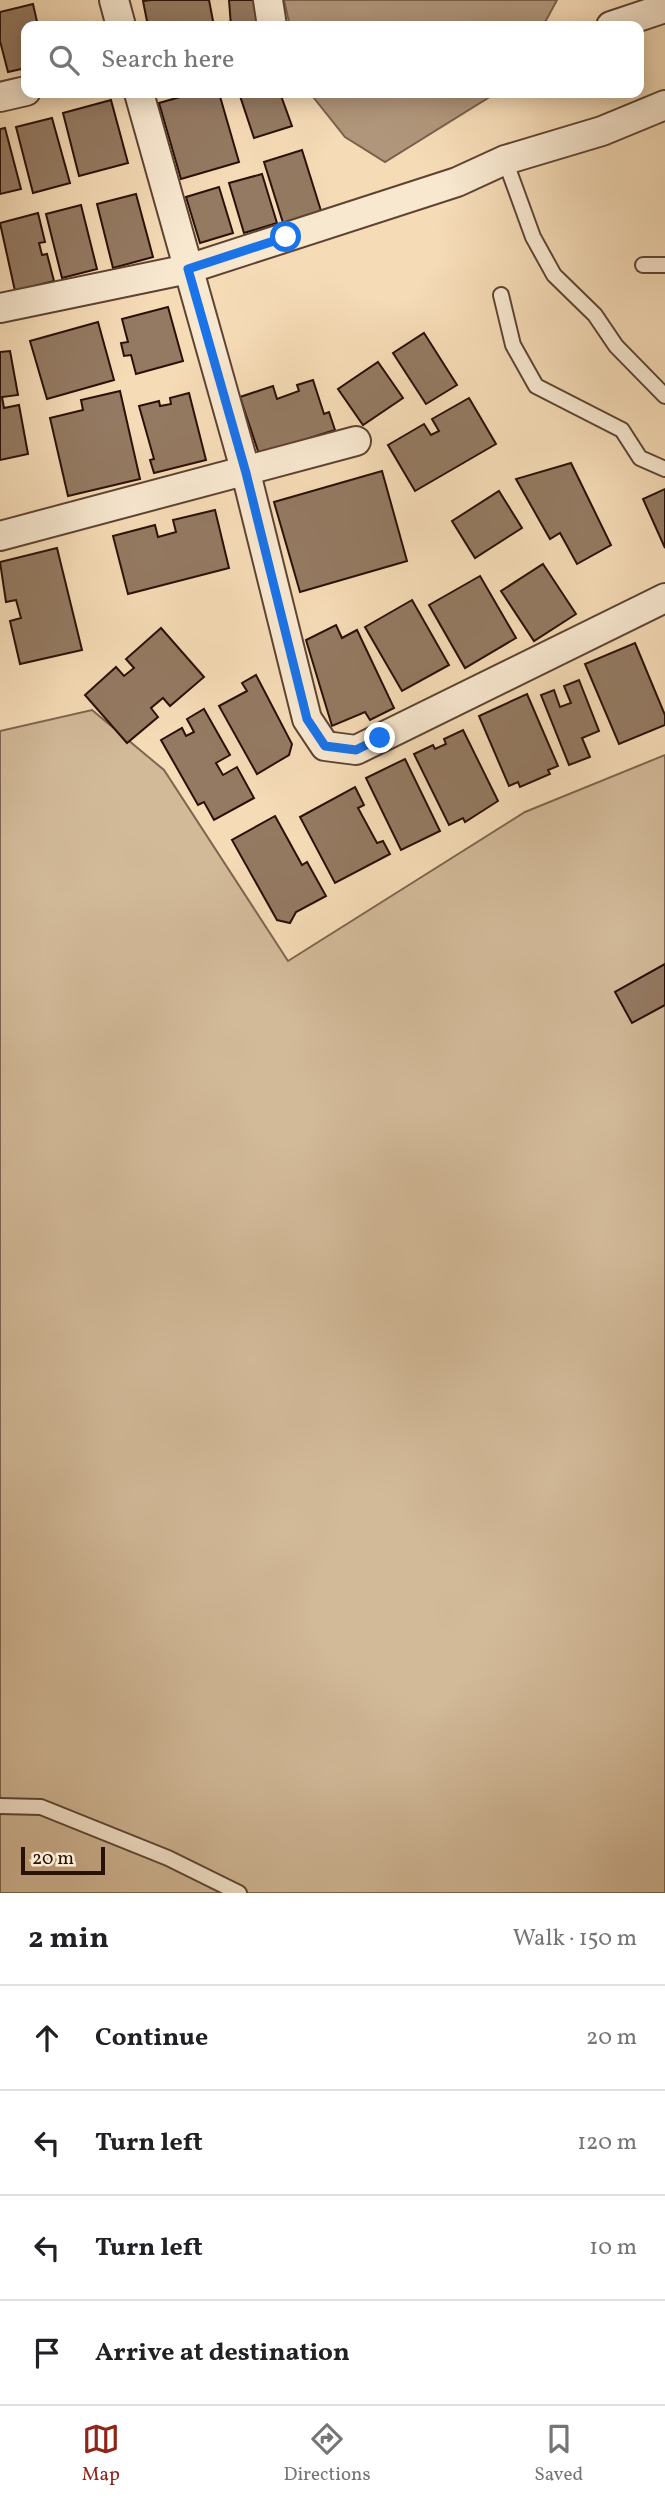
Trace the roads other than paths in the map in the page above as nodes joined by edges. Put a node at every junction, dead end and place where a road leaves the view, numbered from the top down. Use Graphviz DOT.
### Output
graph roads {
  1 [pos="114,0"];
  2 [pos="268,0"];
  3 [pos="665,8"];
  4 [pos="120,21"];
  5 [pos="271,21"];
  6 [pos="626,21"];
  7 [pos="21,92"];
  8 [pos="0,97"];
  9 [pos="140,98"];
  10 [pos="665,105"];
  11 [pos="505,160"];
  12 [pos="643,265"];
  13 [pos="665,265"];
  14 [pos="188,269"];
  15 [pos="500,295"];
  16 [pos="0,308"];
  17 [pos="665,396"];
  18 [pos="356,442"];
  19 [pos="665,468"];
  20 [pos="246,473"];
  21 [pos="0,536"];
  22 [pos="665,598"];
  23 [pos="0,1806"];
  24 [pos="239,1893"];
  1 -- 4 [label="street"];
  2 -- 5 [label="street"];
  3 -- 6 [label="street"];
  7 -- 8 [label="street"];
  9 -- 14 [label="street"];
  10 -- 11 [label="street"];
  11 -- 14 [label="street"];
  11 -- 17 [label="lane"];
  12 -- 13 [label="lane"];
  14 -- 16 [label="street"];
  14 -- 20 [label="street"];
  15 -- 19 [label="lane"];
  18 -- 20 [label="street"];
  20 -- 21 [label="street"];
  20 -- 22 [label="street"];
  23 -- 24 [label="lane"];
}
